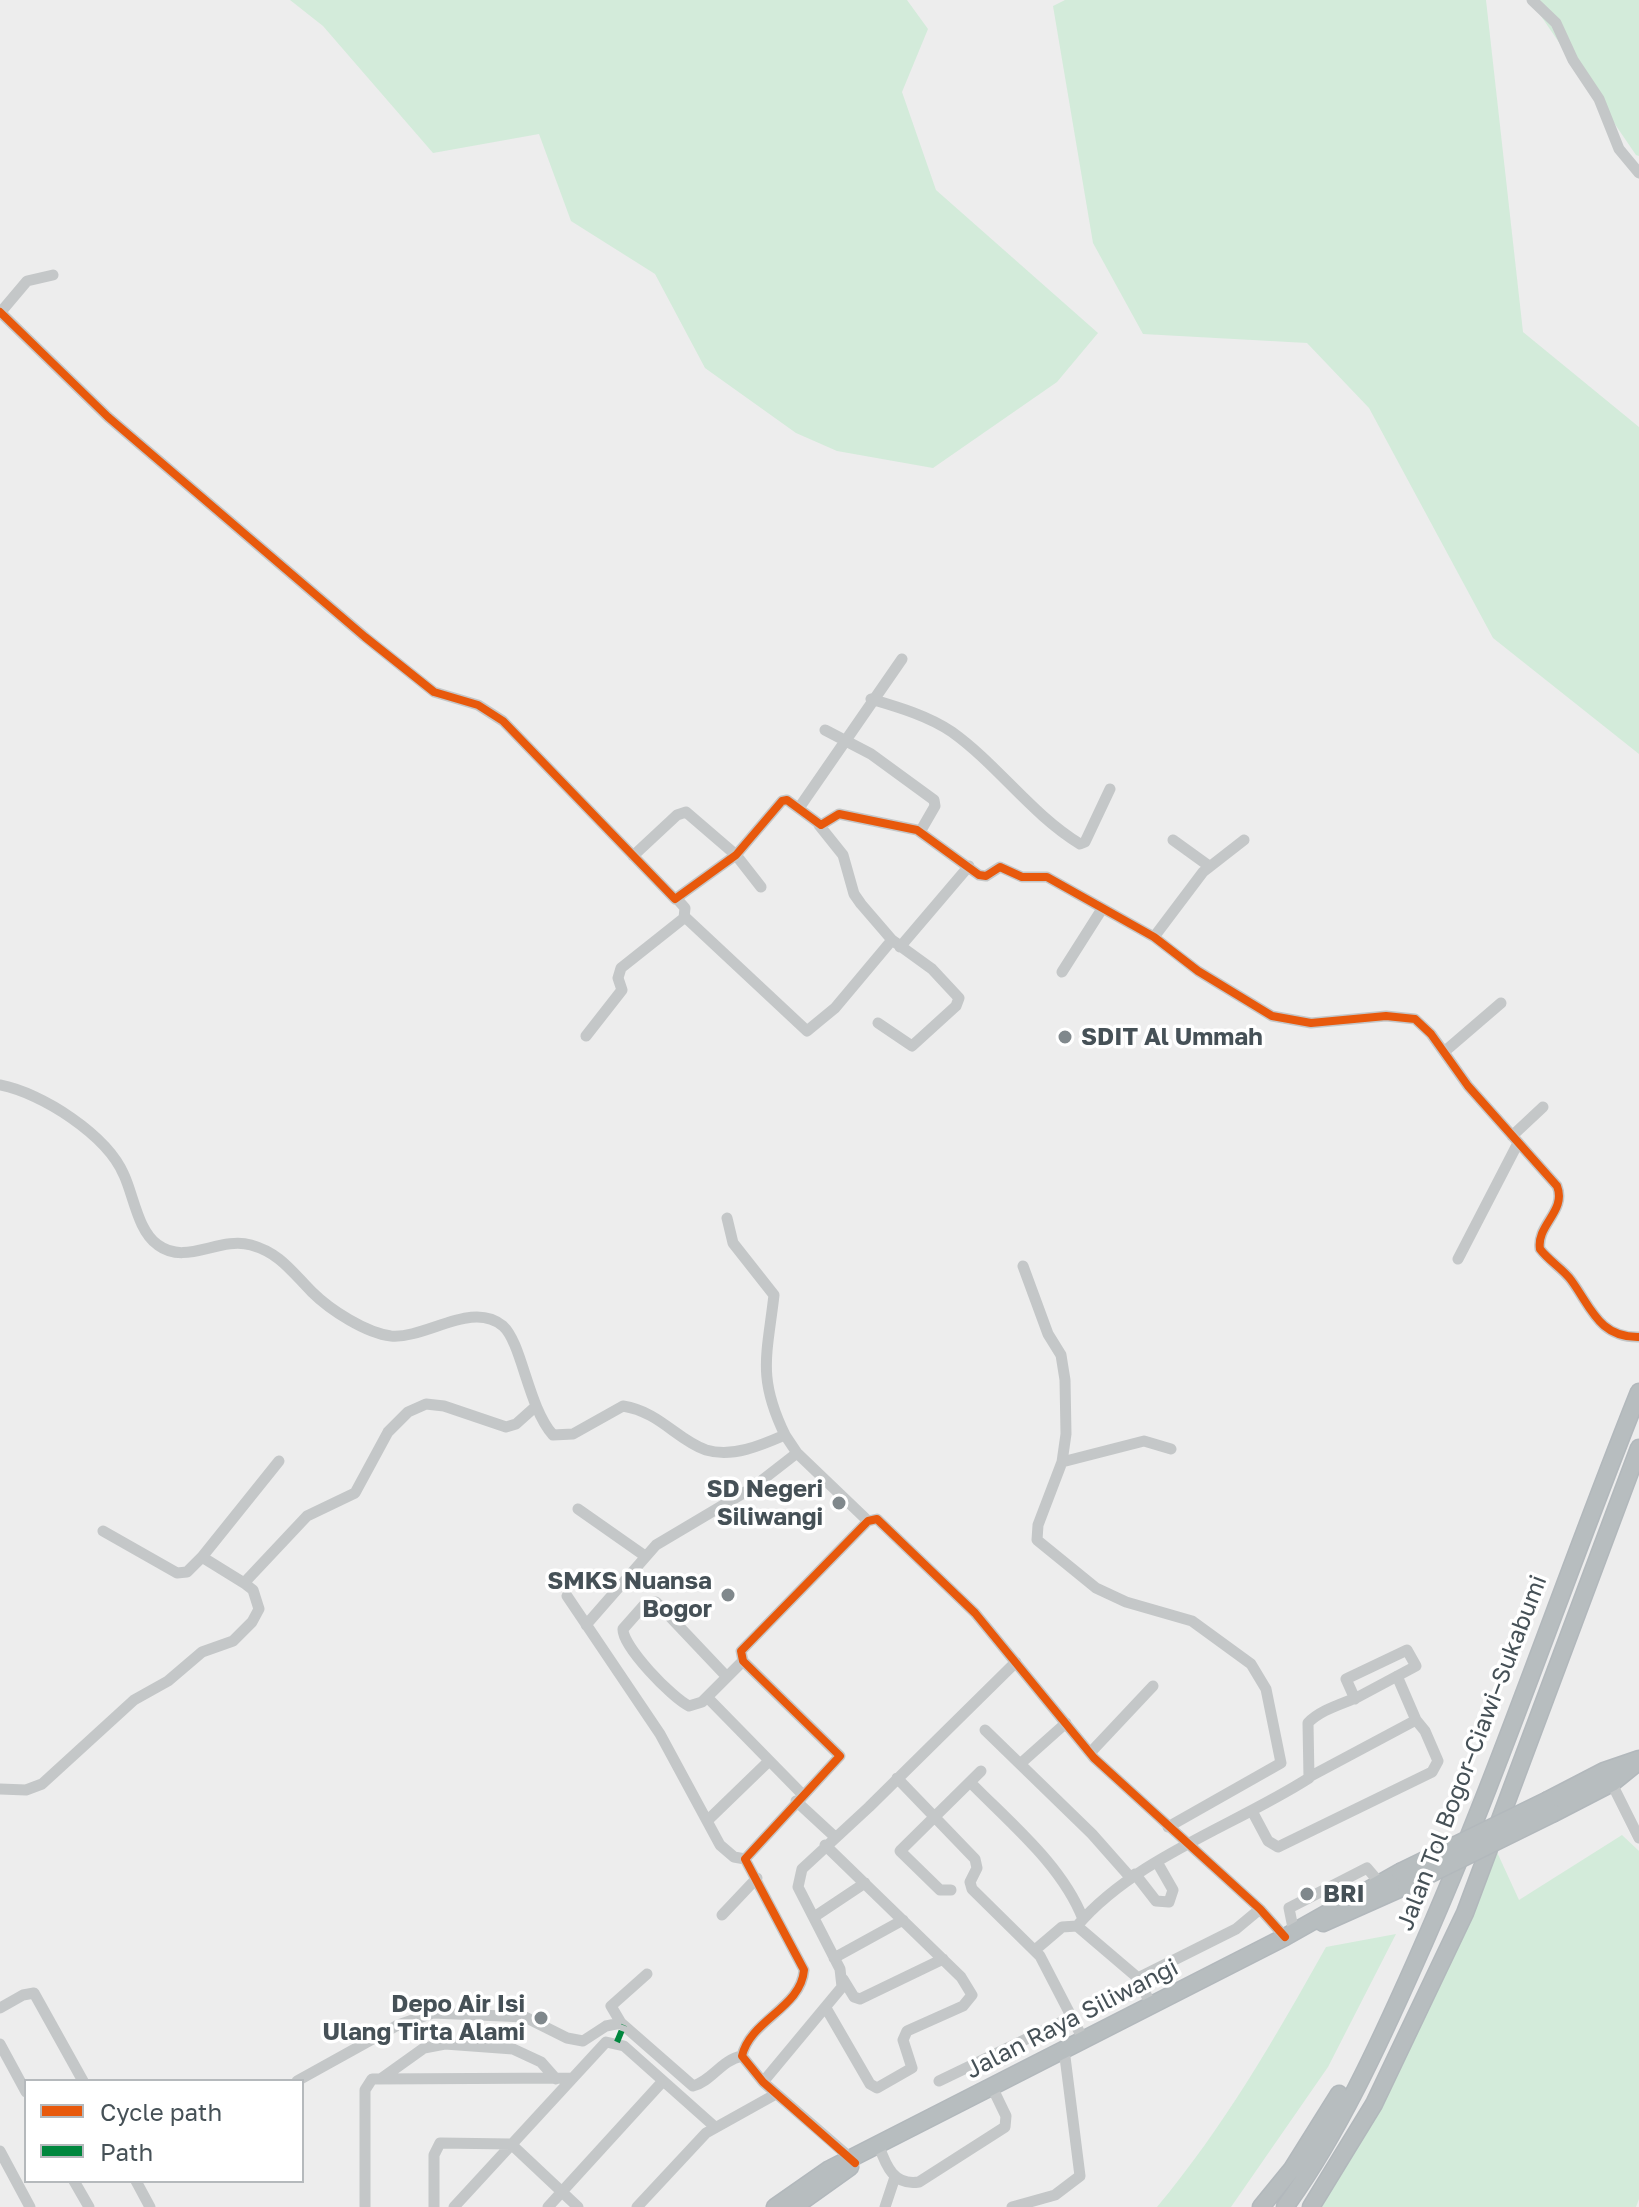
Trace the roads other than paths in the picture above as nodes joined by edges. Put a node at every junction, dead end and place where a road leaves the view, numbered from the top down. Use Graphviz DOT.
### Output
graph roads {
  1 [pos="1532,0"];
  2 [pos="1639,173"];
  3 [pos="53,275"];
  4 [pos="0,312"];
  5 [pos="902,659"];
  6 [pos="871,699"];
  7 [pos="825,730"];
  8 [pos="848,742"];
  9 [pos="1110,789"];
  10 [pos="799,808"];
  11 [pos="819,825"];
  12 [pos="920,832"];
  13 [pos="1173,840"];
  14 [pos="1244,840"];
  15 [pos="736,855"];
  16 [pos="633,856"];
  17 [pos="969,866"];
  18 [pos="1209,866"];
  19 [pos="761,887"];
  20 [pos="678,900"];
  21 [pos="1102,909"];
  22 [pos="685,917"];
  23 [pos="1154,937"];
  24 [pos="896,944"];
  25 [pos="1062,972"];
  26 [pos="1501,1003"];
  27 [pos="878,1023"];
  28 [pos="586,1036"];
  29 [pos="1444,1052"];
  30 [pos="0,1085"];
  31 [pos="1543,1107"];
  32 [pos="1515,1140"];
  33 [pos="727,1218"];
  34 [pos="1458,1259"];
  35 [pos="1023,1266"];
  36 [pos="1639,1337"];
  37 [pos="1639,1392"];
  38 [pos="535,1407"];
  39 [pos="785,1435"];
  40 [pos="1639,1448"];
  41 [pos="1171,1449"];
  42 [pos="797,1453"];
  43 [pos="279,1461"];
  44 [pos="1062,1462"];
  45 [pos="578,1509"];
  46 [pos="868,1521"];
  47 [pos="103,1531"];
  48 [pos="645,1556"];
  49 [pos="202,1557"];
  50 [pos="244,1583"];
  51 [pos="567,1596"];
  52 [pos="586,1625"];
  53 [pos="743,1661"];
  54 [pos="1016,1662"];
  55 [pos="1397,1676"];
  56 [pos="727,1677"];
  57 [pos="1153,1686"];
  58 [pos="707,1697"];
  59 [pos="1355,1699"];
  60 [pos="1416,1720"];
  61 [pos="1066,1723"];
  62 [pos="985,1730"];
  63 [pos="1090,1753"];
  64 [pos="1639,1760"];
  65 [pos="769,1761"];
  66 [pos="1020,1764"];
  67 [pos="981,1771"];
  68 [pos="1311,1776"];
  69 [pos="1608,1777"];
  70 [pos="897,1778"];
  71 [pos="970,1782"];
  72 [pos="0,1789"];
  73 [pos="799,1798"];
  74 [pos="1252,1811"];
  75 [pos="934,1817"];
  76 [pos="707,1821"];
  77 [pos="1168,1827"];
  78 [pos="835,1837"];
  79 [pos="1639,1838"];
  80 [pos="825,1845"];
  81 [pos="1190,1846"];
  82 [pos="745,1859"];
  83 [pos="1157,1862"];
  84 [pos="1133,1876"];
  85 [pos="757,1878"];
  86 [pos="1403,1879"];
  87 [pos="1379,1882"];
  88 [pos="865,1883"];
  89 [pos="951,1890"];
  90 [pos="1260,1909"];
  91 [pos="722,1915"];
  92 [pos="814,1917"];
  93 [pos="903,1920"];
  94 [pos="1080,1922"];
  95 [pos="1295,1932"];
  96 [pos="1035,1950"];
  97 [pos="834,1958"];
  98 [pos="943,1959"];
  99 [pos="647,1974"];
  100 [pos="1138,1978"];
  101 [pos="843,1979"];
  102 [pos="1151,2005"];
  103 [pos="0,2008"];
  104 [pos="826,2008"];
  105 [pos="1072,2017"];
  106 [pos="622,2024"];
  107 [pos="1083,2039"];
  108 [pos="1381,2041"];
  109 [pos="617,2042"];
  110 [pos="0,2044"];
  111 [pos="1064,2049"];
  112 [pos="742,2056"];
  113 [pos="382,2078"];
  114 [pos="572,2078"];
  115 [pos="82,2079"];
  116 [pos="301,2079"];
  117 [pos="556,2079"];
  118 [pos="663,2081"];
  119 [pos="939,2081"];
  120 [pos="763,2082"];
  121 [pos="992,2087"];
  122 [pos="24,2088"];
  123 [pos="776,2094"];
  124 [pos="715,2127"];
  125 [pos="511,2144"];
  126 [pos="879,2146"];
  127 [pos="0,2151"];
  128 [pos="856,2159"];
  129 [pos="3,2165"];
  130 [pos="895,2177"];
  131 [pos="75,2183"];
  132 [pos="137,2183"];
  133 [pos="562,2192"];
  134 [pos="30,2207"];
  135 [pos="89,2207"];
  136 [pos="150,2207"];
  137 [pos="365,2207"];
  138 [pos="434,2207"];
  139 [pos="454,2207"];
  140 [pos="548,2207"];
  141 [pos="578,2207"];
  142 [pos="637,2207"];
  143 [pos="775,2207"];
  144 [pos="794,2207"];
  145 [pos="885,2207"];
  146 [pos="1012,2207"];
  147 [pos="1261,2207"];
  148 [pos="1285,2207"];
  149 [pos="1311,2207"];
  1 -- 2 [label="street"];
  3 -- 4 [label="street"];
  4 -- 16 [label="street"];
  5 -- 6 [label="street"];
  6 -- 8 [label="street"];
  6 -- 9 [label="street"];
  7 -- 8 [label="street"];
  8 -- 10 [label="street"];
  8 -- 12 [label="street"];
  10 -- 11 [label="street"];
  10 -- 15 [label="street"];
  11 -- 12 [label="street"];
  11 -- 24 [label="street"];
  12 -- 17 [label="street"];
  13 -- 18 [label="street"];
  14 -- 18 [label="street"];
  15 -- 16 [label="street"];
  15 -- 19 [label="street"];
  15 -- 20 [label="street"];
  16 -- 20 [label="street"];
  17 -- 21 [label="street"];
  17 -- 24 [label="street"];
  18 -- 23 [label="street"];
  20 -- 22 [label="street"];
  21 -- 23 [label="street"];
  21 -- 25 [label="street"];
  22 -- 24 [label="street"];
  22 -- 28 [label="street"];
  23 -- 29 [label="street"];
  24 -- 27 [label="street"];
  26 -- 29 [label="street"];
  29 -- 32 [label="street"];
  30 -- 38 [label="street"];
  31 -- 32 [label="street"];
  32 -- 34 [label="street"];
  32 -- 36 [label="street"];
  33 -- 39 [label="street"];
  35 -- 44 [label="street"];
  37 -- 108 [label="highway, Jalan Tol Bogor–Ciawi–Sukabumi"];
  38 -- 39 [label="street"];
  38 -- 50 [label="street"];
  39 -- 42 [label="street"];
  40 -- 149 [label="highway, Jalan Tol Bogor–Ciawi–Sukabumi"];
  41 -- 44 [label="street"];
  42 -- 46 [label="street"];
  42 -- 48 [label="street"];
  43 -- 49 [label="street"];
  44 -- 77 [label="street"];
  45 -- 48 [label="street"];
  46 -- 53 [label="street"];
  46 -- 54 [label="street"];
  47 -- 49 [label="street"];
  48 -- 52 [label="street"];
  49 -- 50 [label="street"];
  50 -- 72 [label="street"];
  51 -- 52 [label="street"];
  52 -- 76 [label="street"];
  53 -- 56 [label="street"];
  53 -- 73 [label="street"];
  54 -- 61 [label="street"];
  54 -- 70 [label="street"];
  55 -- 59 [label="street"];
  55 -- 59 [label="street"];
  55 -- 60 [label="street"];
  56 -- 58 [label="street"];
  56 -- 58 [label="street"];
  57 -- 63 [label="street"];
  58 -- 65 [label="street"];
  59 -- 68 [label="street"];
  60 -- 68 [label="street"];
  60 -- 74 [label="street"];
  61 -- 63 [label="street"];
  61 -- 66 [label="street"];
  62 -- 66 [label="street"];
  63 -- 77 [label="street"];
  64 -- 69 [label="highway, Jalan Raya Siliwangi"];
  65 -- 73 [label="street"];
  65 -- 76 [label="street"];
  66 -- 84 [label="street"];
  67 -- 71 [label="street"];
  68 -- 74 [label="street"];
  69 -- 79 [label="street"];
  69 -- 86 [label="highway, Jalan Raya Siliwangi, bridge"];
  70 -- 75 [label="street"];
  70 -- 78 [label="street"];
  71 -- 75 [label="street"];
  71 -- 94 [label="street"];
  73 -- 78 [label="street"];
  73 -- 82 [label="street"];
  74 -- 81 [label="street"];
  75 -- 89 [label="street"];
  75 -- 96 [label="street"];
  76 -- 82 [label="street"];
  77 -- 81 [label="street"];
  78 -- 80 [label="street"];
  80 -- 88 [label="street"];
  80 -- 92 [label="street"];
  81 -- 83 [label="street"];
  81 -- 90 [label="street"];
  82 -- 85 [label="street"];
  83 -- 84 [label="street"];
  83 -- 84 [label="street"];
  84 -- 94 [label="street"];
  85 -- 91 [label="street"];
  85 -- 112 [label="street"];
  86 -- 87 [label="highway, Jalan Raya Siliwangi"];
  86 -- 95 [label="highway, Jalan Raya Siliwangi"];
  87 -- 95 [label="highway, Jalan Raya Siliwangi"];
  87 -- 95 [label="street"];
  88 -- 92 [label="street"];
  88 -- 93 [label="street"];
  90 -- 95 [label="street"];
  90 -- 100 [label="street"];
  92 -- 97 [label="street"];
  93 -- 97 [label="street"];
  93 -- 98 [label="street"];
  94 -- 96 [label="street"];
  94 -- 100 [label="street"];
  95 -- 102 [label="highway, Jalan Raya Siliwangi"];
  96 -- 105 [label="street"];
  97 -- 101 [label="street"];
  98 -- 101 [label="street"];
  98 -- 104 [label="street"];
  99 -- 106 [label="street"];
  100 -- 102 [label="street"];
  101 -- 104 [label="street"];
  102 -- 107 [label="highway, Jalan Raya Siliwangi"];
  103 -- 115 [label="street"];
  104 -- 120 [label="street"];
  105 -- 107 [label="street"];
  105 -- 119 [label="street"];
  106 -- 109 [label="street"];
  106 -- 112 [label="street"];
  106 -- 116 [label="street"];
  107 -- 111 [label="highway, Jalan Raya Siliwangi"];
  108 -- 147 [label="highway"];
  108 -- 148 [label="highway, Jalan Tol Bogor–Ciawi–Sukabumi"];
  109 -- 114 [label="street"];
  109 -- 118 [label="street"];
  110 -- 122 [label="street"];
  111 -- 121 [label="highway, Jalan Raya Siliwangi"];
  111 -- 146 [label="street"];
  112 -- 120 [label="street"];
  113 -- 117 [label="street"];
  113 -- 117 [label="street"];
  113 -- 137 [label="street"];
  114 -- 117 [label="street"];
  114 -- 125 [label="street"];
  118 -- 124 [label="street"];
  118 -- 133 [label="street"];
  120 -- 123 [label="street"];
  121 -- 126 [label="highway, Jalan Raya Siliwangi"];
  121 -- 130 [label="street"];
  123 -- 124 [label="street"];
  123 -- 128 [label="street"];
  124 -- 142 [label="street"];
  125 -- 133 [label="street"];
  125 -- 138 [label="street"];
  125 -- 139 [label="street"];
  126 -- 128 [label="highway, Jalan Raya Siliwangi"];
  126 -- 130 [label="street"];
  127 -- 129 [label="street"];
  128 -- 143 [label="highway, Jalan Raya Siliwangi"];
  128 -- 144 [label="highway, Jalan Raya Siliwangi"];
  129 -- 134 [label="street"];
  130 -- 145 [label="street"];
  131 -- 135 [label="street"];
  132 -- 136 [label="street"];
  133 -- 140 [label="street"];
  133 -- 141 [label="street"];
}
